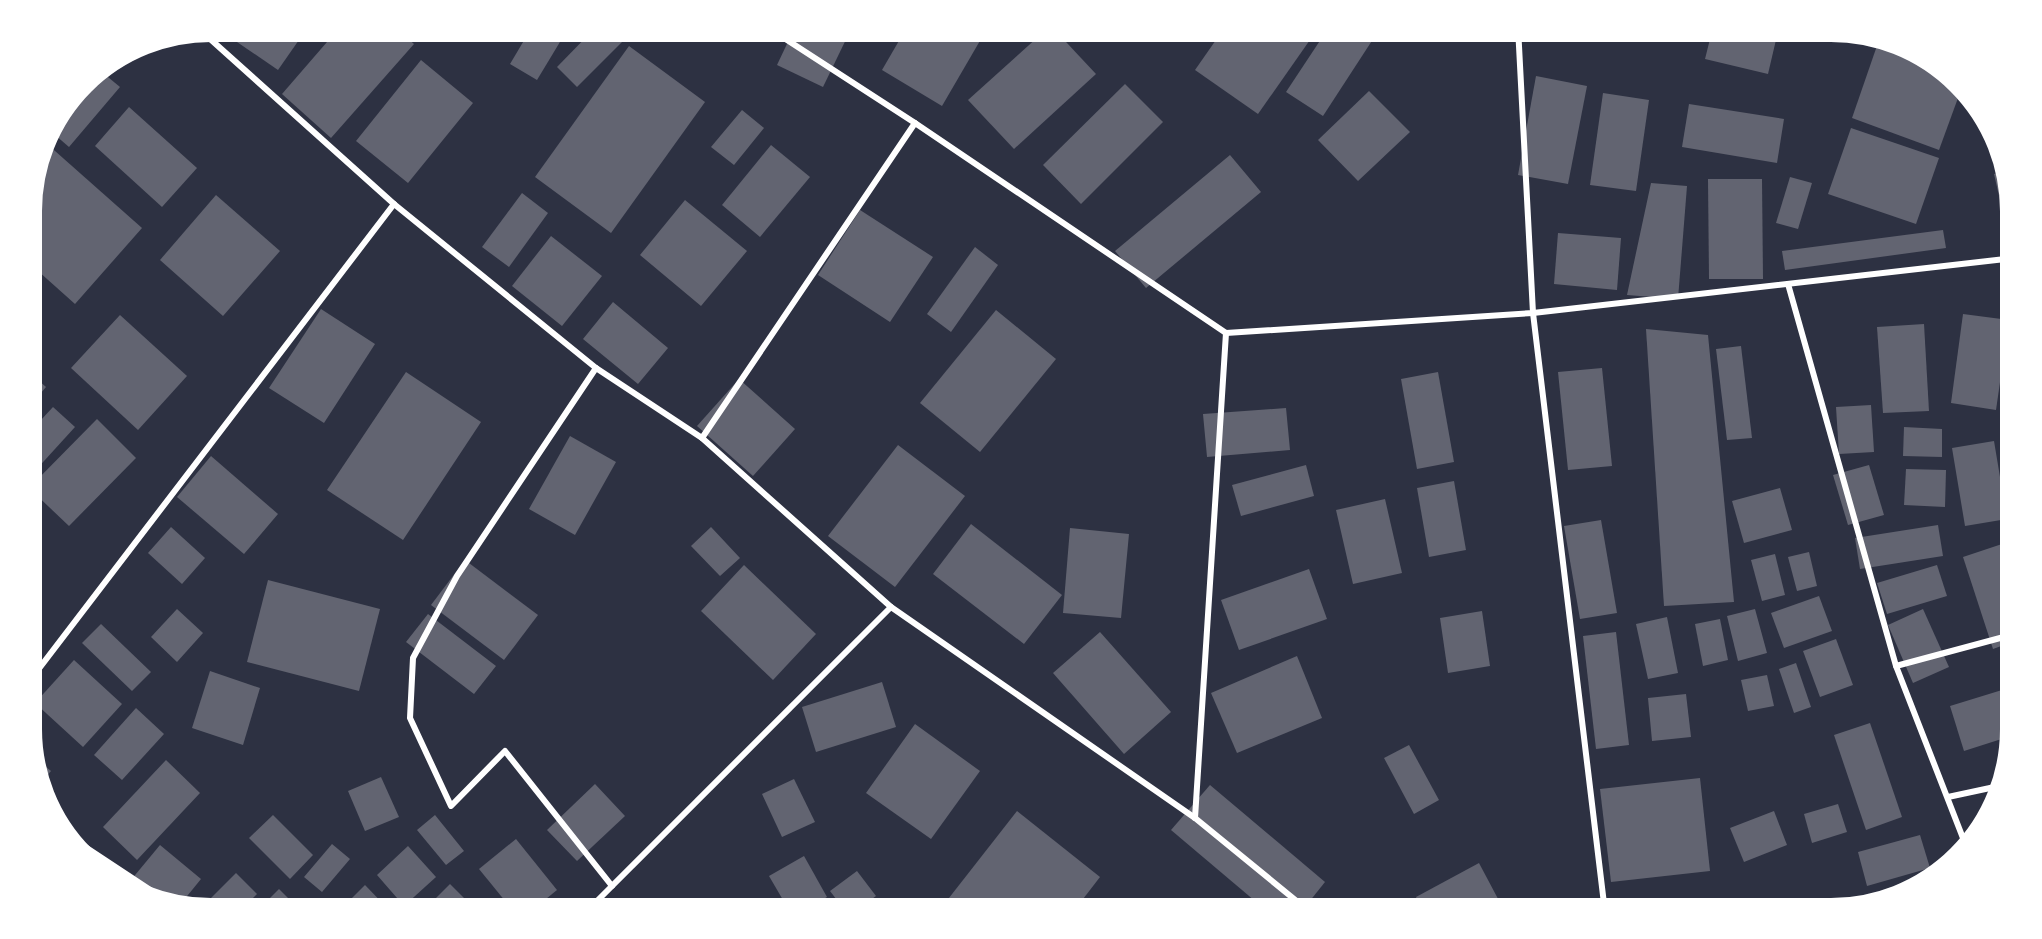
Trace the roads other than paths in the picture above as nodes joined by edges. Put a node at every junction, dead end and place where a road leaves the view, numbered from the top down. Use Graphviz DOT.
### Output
graph roads {
  1 [pos="208,37"];
  2 [pos="782,37"];
  3 [pos="1519,37"];
  4 [pos="915,123"];
  5 [pos="394,204"];
  6 [pos="2004,259"];
  7 [pos="1788,284"];
  8 [pos="1533,313"];
  9 [pos="1226,333"];
  10 [pos="596,368"];
  11 [pos="702,438"];
  12 [pos="891,607"];
  13 [pos="2004,637"];
  14 [pos="1896,666"];
  15 [pos="37,671"];
  16 [pos="1994,787"];
  17 [pos="1948,797"];
  18 [pos="1195,818"];
  19 [pos="1964,840"];
  20 [pos="83,846"];
  21 [pos="612,886"];
  22 [pos="151,891"];
  23 [pos="1297,901"];
  24 [pos="1604,901"];
  25 [pos="596,902"];
  1 -- 5 [label="street"];
  2 -- 4 [label="street"];
  3 -- 8 [label="street"];
  4 -- 9 [label="street"];
  4 -- 11 [label="street"];
  5 -- 10 [label="street"];
  5 -- 15 [label="street"];
  6 -- 7 [label="street"];
  7 -- 8 [label="street"];
  7 -- 14 [label="street"];
  8 -- 9 [label="street"];
  8 -- 24 [label="street"];
  9 -- 18 [label="street"];
  10 -- 11 [label="street"];
  10 -- 21 [label="street"];
  11 -- 12 [label="street"];
  12 -- 18 [label="street"];
  12 -- 21 [label="street"];
  13 -- 14 [label="street"];
  14 -- 17 [label="street"];
  16 -- 17 [label="street"];
  17 -- 19 [label="street"];
  18 -- 23 [label="street"];
  20 -- 22 [label="street"];
  21 -- 25 [label="street"];
}
